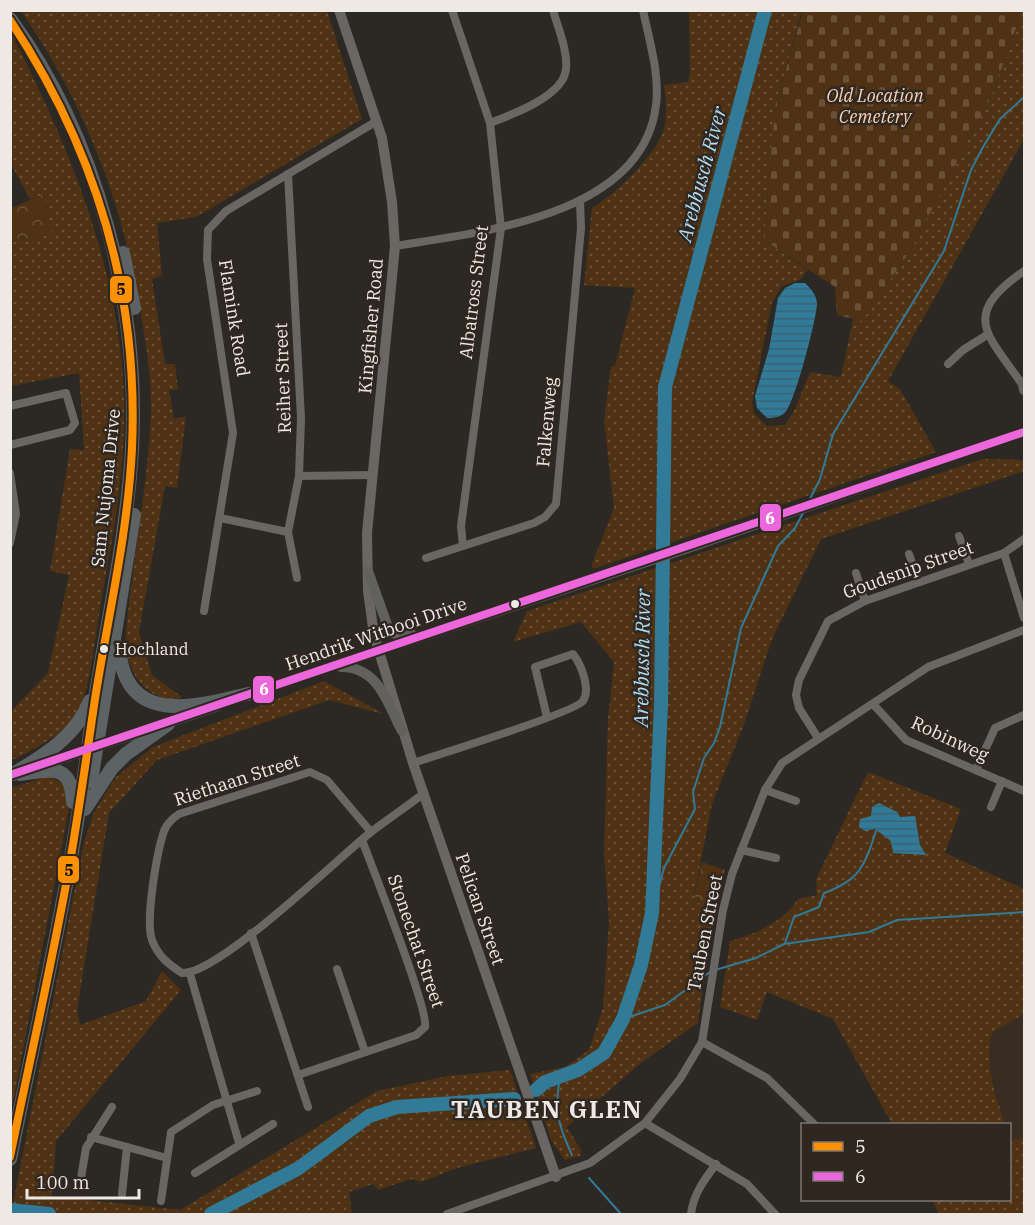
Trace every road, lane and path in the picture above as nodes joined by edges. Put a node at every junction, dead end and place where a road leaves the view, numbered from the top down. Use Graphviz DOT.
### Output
graph roads {
  1 [pos="13,10"];
  2 [pos="339,10"];
  3 [pos="452,10"];
  4 [pos="553,10"];
  5 [pos="643,10"];
  6 [pos="10,20"];
  7 [pos="377,121"];
  8 [pos="490,123"];
  9 [pos="288,174"];
  10 [pos="580,201"];
  11 [pos="501,228"];
  12 [pos="395,246"];
  13 [pos="1024,271"];
  14 [pos="987,335"];
  15 [pos="948,364"];
  16 [pos="1024,387"];
  17 [pos="10,406"];
  18 [pos="1024,424"];
  19 [pos="1021,435"];
  20 [pos="10,445"];
  21 [pos="10,473"];
  22 [pos="373,475"];
  23 [pos="299,476"];
  24 [pos="220,518"];
  25 [pos="288,532"];
  26 [pos="959,536"];
  27 [pos="1022,541"];
  28 [pos="10,543"];
  29 [pos="463,546"];
  30 [pos="909,554"];
  31 [pos="1004,554"];
  32 [pos="426,558"];
  33 [pos="969,564"];
  34 [pos="368,571"];
  35 [pos="856,573"];
  36 [pos="297,578"];
  37 [pos="919,582"];
  38 [pos="865,601"];
  39 [pos="204,611"];
  40 [pos="1024,618"];
  41 [pos="117,627"];
  42 [pos="449,627"];
  43 [pos="1024,630"];
  44 [pos="378,651"];
  45 [pos="326,670"];
  46 [pos="98,684"];
  47 [pos="248,694"];
  48 [pos="873,704"];
  49 [pos="1023,715"];
  50 [pos="547,717"];
  51 [pos="168,724"];
  52 [pos="402,732"];
  53 [pos="818,738"];
  54 [pos="92,750"];
  55 [pos="413,764"];
  56 [pos="976,770"];
  57 [pos="12,775"];
  58 [pos="1002,781"];
  59 [pos="765,790"];
  60 [pos="1024,790"];
  61 [pos="423,794"];
  62 [pos="796,801"];
  63 [pos="991,807"];
  64 [pos="85,808"];
  65 [pos="371,832"];
  66 [pos="75,837"];
  67 [pos="362,840"];
  68 [pos="741,850"];
  69 [pos="776,858"];
  70 [pos="251,933"];
  71 [pos="337,969"];
  72 [pos="190,974"];
  73 [pos="702,1042"];
  74 [pos="365,1052"];
  75 [pos="298,1075"];
  76 [pos="256,1091"];
  77 [pos="227,1099"];
  78 [pos="112,1107"];
  79 [pos="308,1107"];
  80 [pos="645,1123"];
  81 [pos="812,1123"];
  82 [pos="273,1124"];
  83 [pos="91,1137"];
  84 [pos="238,1143"];
  85 [pos="127,1147"];
  86 [pos="167,1158"];
  87 [pos="10,1159"];
  88 [pos="716,1164"];
  89 [pos="195,1173"];
  90 [pos="556,1177"];
  91 [pos="80,1184"];
  92 [pos="122,1194"];
  93 [pos="161,1201"];
  94 [pos="447,1215"];
  95 [pos="691,1215"];
  96 [pos="775,1215"];
  1 -- 41 [label="highway, Sam Nujoma Drive"];
  2 -- 7 [label="street, Kingfisher Road"];
  3 -- 8 [label="street, Albatross Street"];
  4 -- 8 [label="street"];
  5 -- 10 [label="street"];
  6 -- 46 [label="highway, Sam Nujoma Drive"];
  7 -- 9 [label="street, Flamink Road"];
  7 -- 12 [label="street, Kingfisher Road"];
  8 -- 11 [label="street, Albatross Street"];
  9 -- 23 [label="street, Reiher Street"];
  9 -- 24 [label="street, Flamink Road"];
  10 -- 11 [label="street"];
  10 -- 29 [label="street, Falkenweg"];
  11 -- 12 [label="street"];
  11 -- 29 [label="street, Albatross Street"];
  12 -- 22 [label="street, Kingfisher Road"];
  13 -- 14 [label="street"];
  14 -- 15 [label="street"];
  14 -- 16 [label="street"];
  17 -- 20 [label="street"];
  18 -- 19 [label="main road"];
  19 -- 42 [label="main road, Hendrik Witbooi Drive"];
  21 -- 28 [label="street"];
  22 -- 23 [label="street"];
  22 -- 34 [label="street, Kingfisher Road"];
  23 -- 25 [label="street, Reiher Street"];
  24 -- 25 [label="street"];
  24 -- 39 [label="street, Flamink Road"];
  25 -- 36 [label="street, Reiher Street"];
  26 -- 33 [label="street"];
  27 -- 31 [label="street, Goudsnip Street"];
  29 -- 32 [label="street, Falkenweg"];
  30 -- 37 [label="street"];
  31 -- 33 [label="street, Goudsnip Street"];
  31 -- 40 [label="street"];
  33 -- 37 [label="street, Goudsnip Street"];
  34 -- 42 [label="main road"];
  34 -- 44 [label="street, Kingfisher Road"];
  35 -- 38 [label="street"];
  37 -- 38 [label="street, Goudsnip Street"];
  38 -- 53 [label="street, Goudsnip Street"];
  41 -- 47 [label="highway"];
  41 -- 54 [label="highway, Sam Nujoma Drive"];
  42 -- 44 [label="main road, Hendrik Witbooi Drive"];
  43 -- 48 [label="street, Tauben Street"];
  44 -- 45 [label="main road, Hendrik Witbooi Drive"];
  44 -- 52 [label="street, Pelican Street"];
  45 -- 47 [label="main road, Hendrik Witbooi Drive"];
  45 -- 52 [label="main road"];
  46 -- 54 [label="highway, Sam Nujoma Drive"];
  46 -- 57 [label="highway"];
  47 -- 51 [label="main road, Hendrik Witbooi Drive"];
  48 -- 53 [label="street, Tauben Street"];
  48 -- 56 [label="street, Robinweg"];
  49 -- 56 [label="street"];
  50 -- 50 [label="street"];
  50 -- 55 [label="street"];
  51 -- 54 [label="main road, Hendrik Witbooi Drive"];
  51 -- 64 [label="highway"];
  52 -- 55 [label="street, Pelican Street"];
  53 -- 59 [label="street, Tauben Street"];
  54 -- 57 [label="main road, Hendrik Witbooi Drive"];
  54 -- 64 [label="highway, Sam Nujoma Drive"];
  54 -- 66 [label="highway, Sam Nujoma Drive"];
  55 -- 61 [label="street, Pelican Street"];
  56 -- 58 [label="street, Robinweg"];
  57 -- 66 [label="highway"];
  58 -- 60 [label="street, Robinweg"];
  58 -- 63 [label="street"];
  59 -- 62 [label="street"];
  59 -- 68 [label="street, Tauben Street"];
  61 -- 65 [label="street"];
  61 -- 90 [label="street, Pelican Street"];
  64 -- 66 [label="highway, Sam Nujoma Drive"];
  65 -- 67 [label="street"];
  65 -- 72 [label="street, Riethaan Street"];
  66 -- 87 [label="highway, Sam Nujoma Drive"];
  67 -- 70 [label="street"];
  67 -- 74 [label="street, Stonechat Street"];
  68 -- 69 [label="street"];
  68 -- 73 [label="street, Tauben Street"];
  70 -- 72 [label="street"];
  70 -- 75 [label="street"];
  71 -- 74 [label="street"];
  72 -- 77 [label="street"];
  73 -- 80 [label="street, Tauben Street"];
  73 -- 81 [label="street"];
  74 -- 75 [label="street, Stonechat Street"];
  75 -- 79 [label="street"];
  76 -- 77 [label="street"];
  77 -- 84 [label="street"];
  77 -- 86 [label="street"];
  78 -- 83 [label="street"];
  80 -- 88 [label="street"];
  80 -- 90 [label="street, Tauben Street"];
  82 -- 84 [label="street"];
  83 -- 85 [label="street"];
  83 -- 91 [label="street"];
  84 -- 89 [label="street"];
  85 -- 86 [label="street"];
  85 -- 92 [label="street"];
  86 -- 93 [label="street"];
  88 -- 95 [label="street"];
  88 -- 96 [label="street"];
  90 -- 94 [label="street, Tauben Street"];
}
